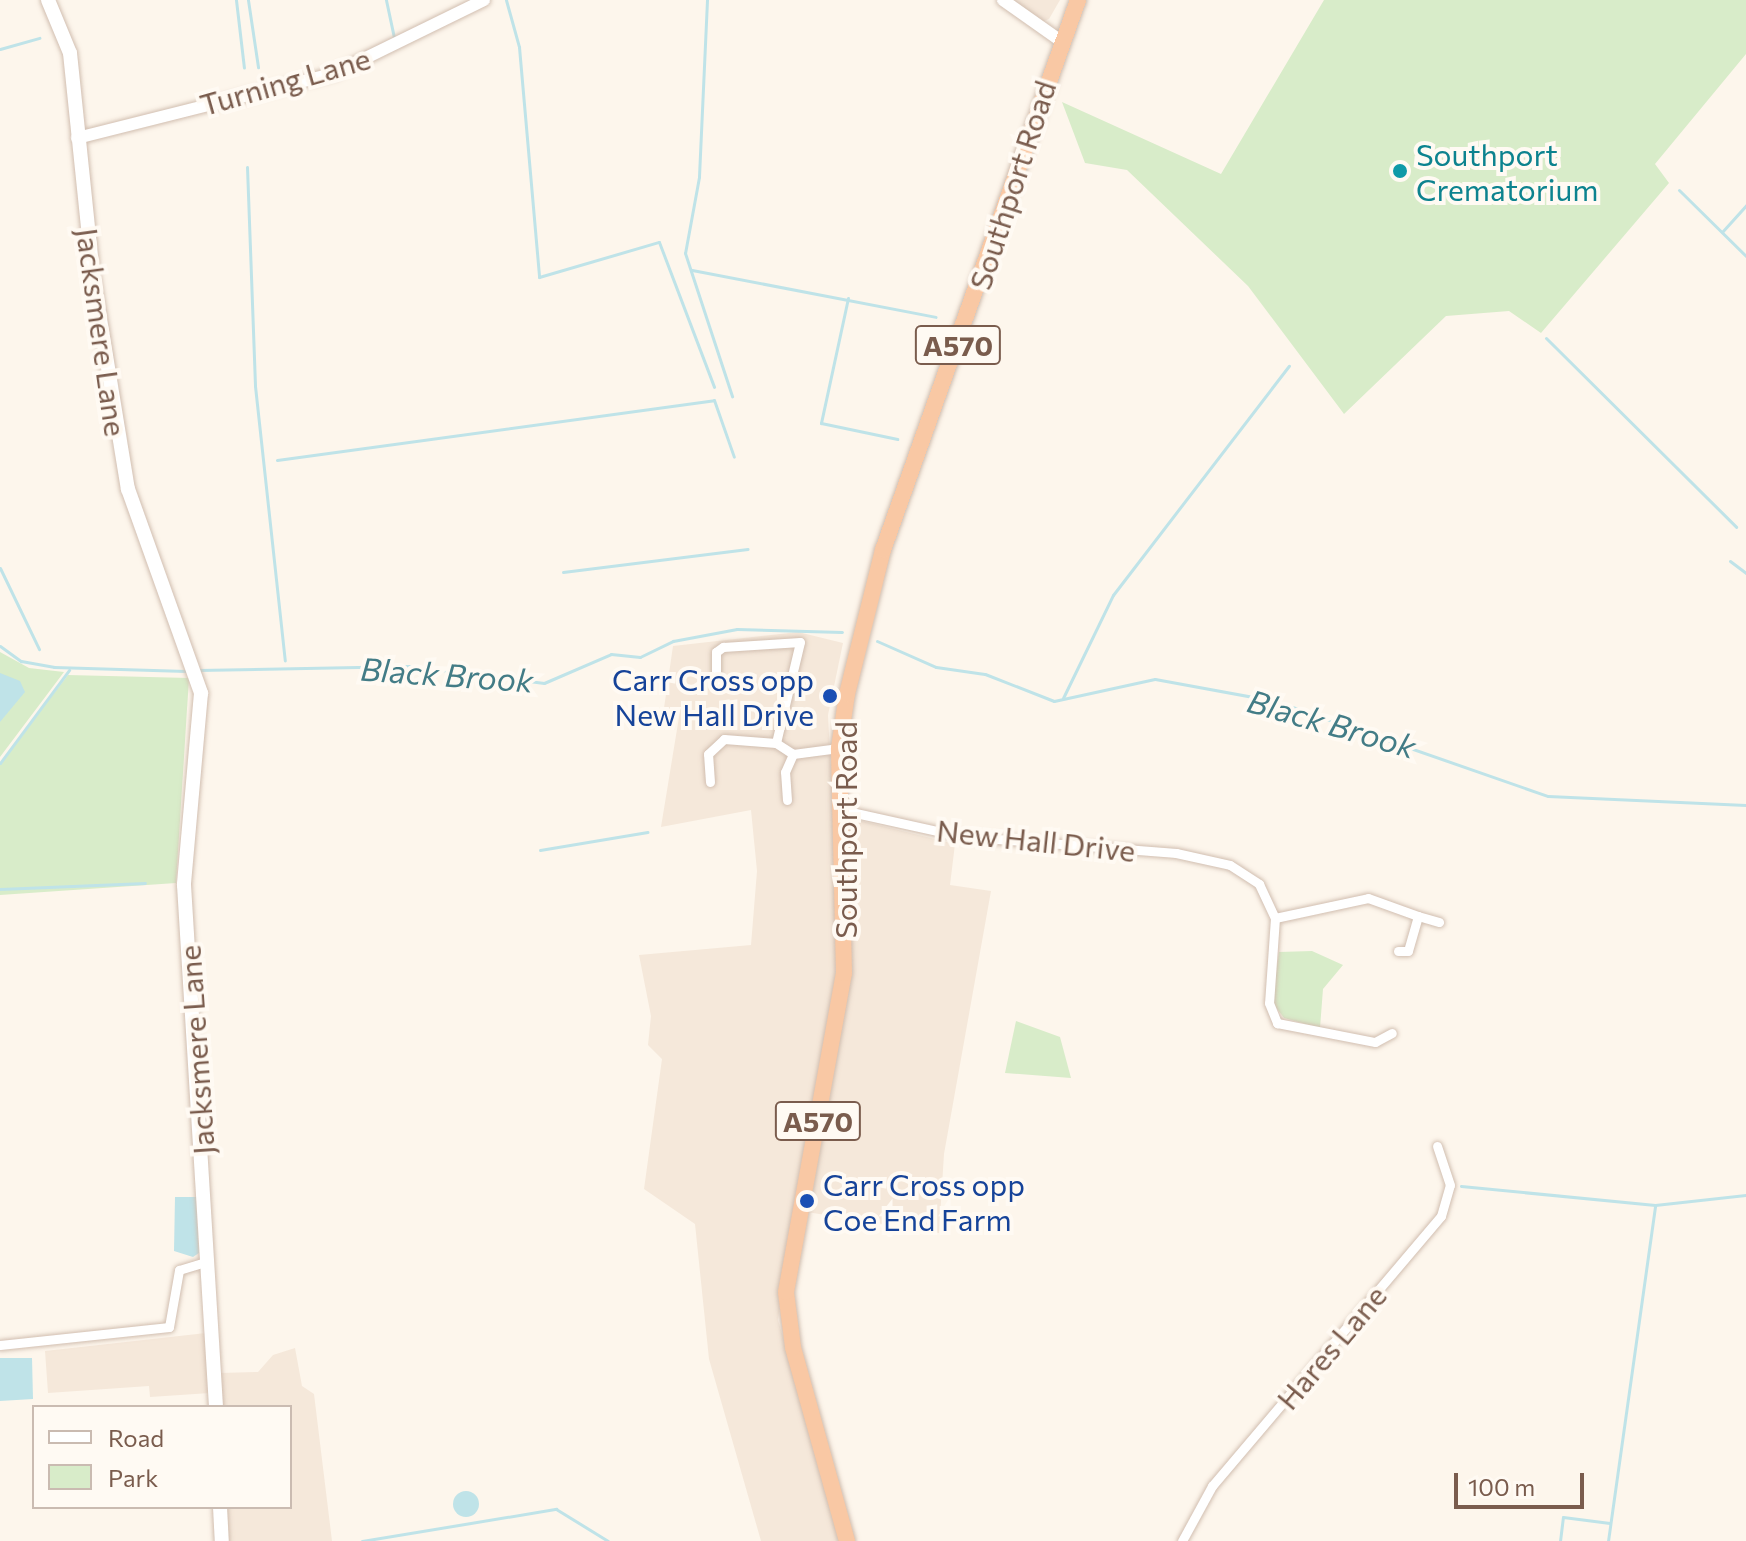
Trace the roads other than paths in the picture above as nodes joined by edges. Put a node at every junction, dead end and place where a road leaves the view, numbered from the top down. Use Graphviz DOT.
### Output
graph roads {
  1 [pos="48,0"];
  2 [pos="484,0"];
  3 [pos="1003,0"];
  4 [pos="1078,0"];
  5 [pos="1058,39"];
  6 [pos="77,138"];
  7 [pos="716,681"];
  8 [pos="776,743"];
  9 [pos="839,748"];
  10 [pos="793,754"];
  11 [pos="710,782"];
  12 [pos="787,800"];
  13 [pos="842,810"];
  14 [pos="1418,916"];
  15 [pos="1275,918"];
  16 [pos="1439,922"];
  17 [pos="1398,951"];
  18 [pos="1392,1033"];
  19 [pos="1437,1146"];
  20 [pos="209,1261"];
  21 [pos="0,1345"];
  22 [pos="216,1405"];
  23 [pos="220,1509"];
  24 [pos="222,1541"];
  25 [pos="847,1541"];
  26 [pos="1182,1541"];
  1 -- 6 [label="main road, Jacksmere Lane"];
  2 -- 6 [label="street, Turning Lane"];
  3 -- 5 [label="street"];
  4 -- 5 [label="highway, Southport Road / A570"];
  5 -- 9 [label="highway, Southport Road / A570"];
  6 -- 20 [label="main road, Jacksmere Lane"];
  7 -- 8 [label="street"];
  8 -- 10 [label="street"];
  8 -- 11 [label="street"];
  9 -- 10 [label="street"];
  9 -- 13 [label="highway, Southport Road / A570"];
  10 -- 12 [label="street"];
  13 -- 15 [label="street, New Hall Drive"];
  13 -- 25 [label="highway, Southport Road / A570"];
  14 -- 15 [label="street"];
  14 -- 16 [label="street"];
  14 -- 17 [label="street"];
  15 -- 18 [label="street"];
  19 -- 26 [label="street, Hares Lane"];
  20 -- 21 [label="street"];
  20 -- 22 [label="main road, Jacksmere Lane"];
  23 -- 24 [label="main road"];
}
